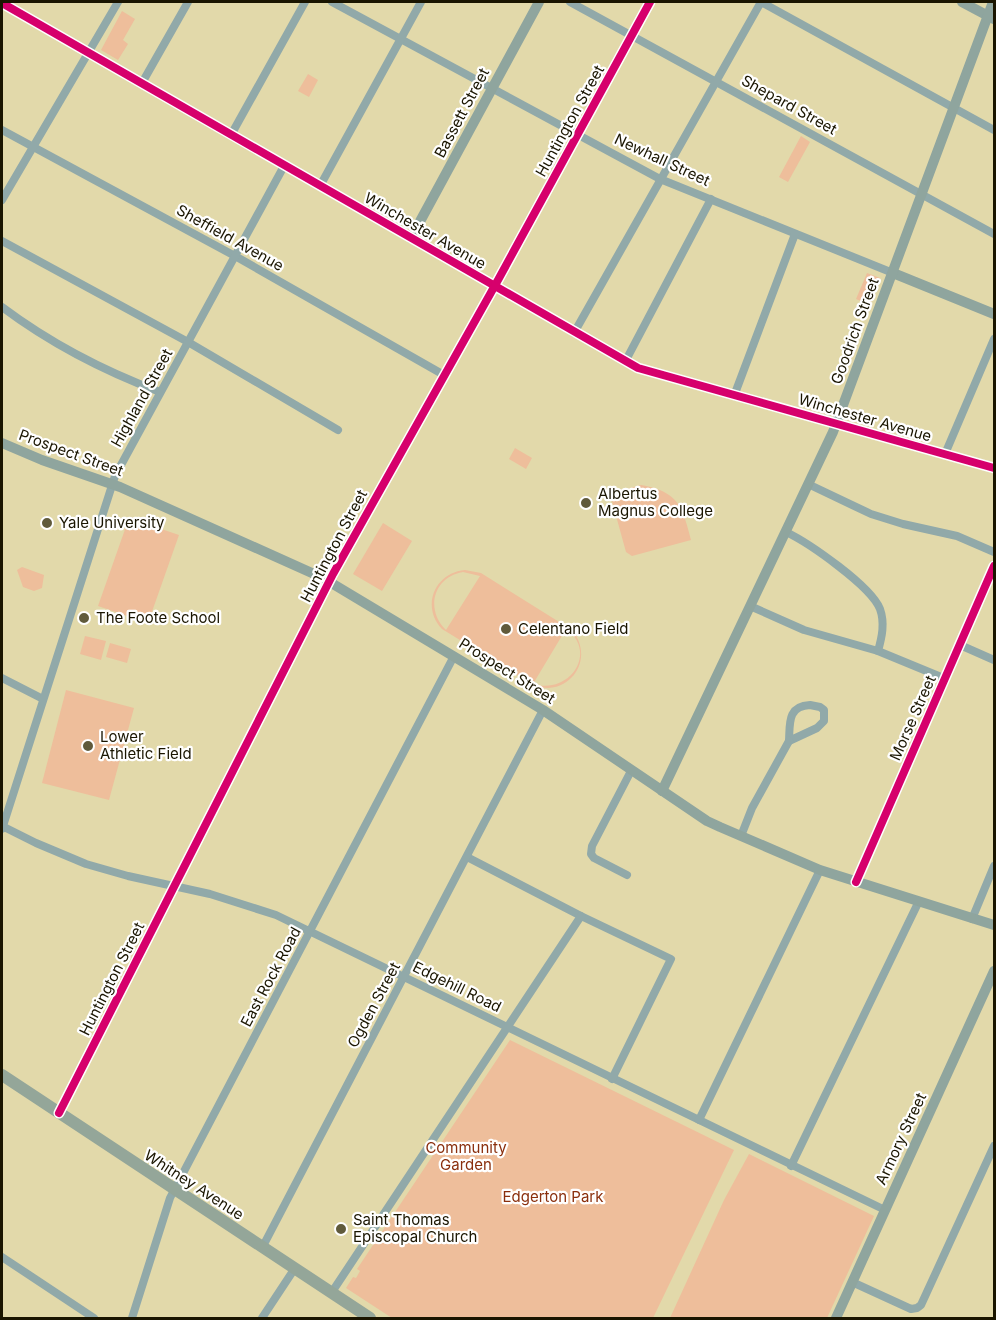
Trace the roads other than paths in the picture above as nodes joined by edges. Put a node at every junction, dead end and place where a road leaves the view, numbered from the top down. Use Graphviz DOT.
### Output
graph roads {
  1 [pos="118,2"];
  2 [pos="188,2"];
  3 [pos="305,2"];
  4 [pos="332,2"];
  5 [pos="421,2"];
  6 [pos="539,2"];
  7 [pos="570,2"];
  8 [pos="650,2"];
  9 [pos="761,2"];
  10 [pos="962,2"];
  11 [pos="993,2"];
  12 [pos="2,3"];
  13 [pos="14,5"];
  14 [pos="991,17"];
  15 [pos="632,35"];
  16 [pos="401,39"];
  17 [pos="89,53"];
  18 [pos="716,80"];
  19 [pos="142,83"];
  20 [pos="492,88"];
  21 [pos="954,108"];
  22 [pos="2,130"];
  23 [pos="994,130"];
  24 [pos="231,135"];
  25 [pos="578,135"];
  26 [pos="34,147"];
  27 [pos="284,166"];
  28 [pos="660,179"];
  29 [pos="320,186"];
  30 [pos="922,193"];
  31 [pos="711,199"];
  32 [pos="2,200"];
  33 [pos="795,234"];
  34 [pos="994,234"];
  35 [pos="411,238"];
  36 [pos="2,241"];
  37 [pos="235,255"];
  38 [pos="892,273"];
  39 [pos="494,286"];
  40 [pos="2,307"];
  41 [pos="994,314"];
  42 [pos="574,333"];
  43 [pos="994,339"];
  44 [pos="188,342"];
  45 [pos="625,362"];
  46 [pos="444,375"];
  47 [pos="160,392"];
  48 [pos="734,396"];
  49 [pos="836,424"];
  50 [pos="338,430"];
  51 [pos="2,443"];
  52 [pos="945,454"];
  53 [pos="994,468"];
  54 [pos="113,484"];
  55 [pos="808,484"];
  56 [pos="786,532"];
  57 [pos="994,552"];
  58 [pos="994,566"];
  59 [pos="329,582"];
  60 [pos="750,606"];
  61 [pos="960,645"];
  62 [pos="878,651"];
  63 [pos="454,656"];
  64 [pos="994,660"];
  65 [pos="2,678"];
  66 [pos="946,679"];
  67 [pos="43,699"];
  68 [pos="543,710"];
  69 [pos="789,741"];
  70 [pos="631,771"];
  71 [pos="662,791"];
  72 [pos="2,827"];
  73 [pos="741,836"];
  74 [pos="467,857"];
  75 [pos="994,866"];
  76 [pos="820,870"];
  77 [pos="627,875"];
  78 [pos="856,882"];
  79 [pos="175,886"];
  80 [pos="919,902"];
  81 [pos="581,916"];
  82 [pos="972,919"];
  83 [pos="994,926"];
  84 [pos="310,931"];
  85 [pos="994,972"];
  86 [pos="404,977"];
  87 [pos="507,1027"];
  88 [pos="2,1075"];
  89 [pos="612,1078"];
  90 [pos="59,1113"];
  91 [pos="699,1120"];
  92 [pos="994,1146"];
  93 [pos="791,1166"];
  94 [pos="174,1190"];
  95 [pos="885,1210"];
  96 [pos="262,1248"];
  97 [pos="2,1257"];
  98 [pos="295,1268"];
  99 [pos="852,1282"];
  100 [pos="332,1292"];
  101 [pos="94,1318"];
  102 [pos="132,1318"];
  103 [pos="262,1318"];
  104 [pos="370,1318"];
  105 [pos="836,1318"];
  1 -- 17 [label="street"];
  2 -- 19 [label="street"];
  3 -- 24 [label="street"];
  4 -- 16 [label="street, Newhall Street"];
  5 -- 16 [label="street"];
  6 -- 20 [label="main road, Bassett Street"];
  7 -- 15 [label="street, Shepard Street"];
  8 -- 15 [label="street, Huntington Street"];
  9 -- 18 [label="street"];
  9 -- 21 [label="street"];
  10 -- 14 [label="main road"];
  11 -- 14 [label="main road, Goodrich Street"];
  12 -- 13 [label="main road, Winchester Avenue"];
  13 -- 17 [label="main road, Winchester Avenue"];
  14 -- 21 [label="main road, Goodrich Street"];
  15 -- 18 [label="street, Shepard Street"];
  15 -- 25 [label="street, Huntington Street"];
  16 -- 20 [label="street, Newhall Street"];
  16 -- 29 [label="street"];
  17 -- 19 [label="main road, Winchester Avenue"];
  17 -- 26 [label="street"];
  18 -- 28 [label="street"];
  18 -- 30 [label="street, Shepard Street"];
  19 -- 24 [label="main road, Winchester Avenue"];
  20 -- 25 [label="street, Newhall Street"];
  20 -- 35 [label="main road, Bassett Street"];
  21 -- 23 [label="street"];
  21 -- 30 [label="main road, Goodrich Street"];
  22 -- 26 [label="street, Sheffield Avenue"];
  24 -- 27 [label="main road, Winchester Avenue"];
  25 -- 28 [label="street, Newhall Street"];
  25 -- 39 [label="street, Huntington Street"];
  26 -- 32 [label="street"];
  26 -- 37 [label="street, Sheffield Avenue"];
  27 -- 29 [label="main road, Winchester Avenue"];
  27 -- 37 [label="street, Highland Street"];
  28 -- 31 [label="street, Newhall Street"];
  28 -- 42 [label="street"];
  29 -- 35 [label="main road, Winchester Avenue"];
  30 -- 34 [label="street, Shepard Street"];
  30 -- 38 [label="main road, Goodrich Street"];
  31 -- 33 [label="street, Newhall Street"];
  31 -- 45 [label="street"];
  33 -- 38 [label="street, Newhall Street"];
  33 -- 48 [label="street"];
  35 -- 39 [label="main road, Winchester Avenue"];
  36 -- 44 [label="street"];
  37 -- 44 [label="street, Highland Street"];
  37 -- 46 [label="street, Sheffield Avenue"];
  38 -- 41 [label="main road, Newhall Street"];
  38 -- 49 [label="main road, Goodrich Street"];
  39 -- 42 [label="main road, Winchester Avenue"];
  39 -- 46 [label="street, Huntington Street"];
  40 -- 47 [label="street"];
  42 -- 45 [label="main road, Winchester Avenue"];
  43 -- 52 [label="street"];
  44 -- 47 [label="street, Highland Street"];
  44 -- 50 [label="street"];
  45 -- 48 [label="main road, Winchester Avenue"];
  46 -- 59 [label="street, Huntington Street"];
  47 -- 54 [label="street, Highland Street"];
  48 -- 49 [label="main road, Winchester Avenue"];
  49 -- 52 [label="main road, Winchester Avenue"];
  49 -- 55 [label="main road, Goodrich Street"];
  51 -- 54 [label="main road, Prospect Street"];
  52 -- 53 [label="main road, Winchester Avenue"];
  54 -- 59 [label="main road, Prospect Street"];
  54 -- 67 [label="street, Highland Street"];
  55 -- 56 [label="main road, Goodrich Street"];
  55 -- 57 [label="street"];
  56 -- 60 [label="main road, Goodrich Street"];
  56 -- 62 [label="street"];
  58 -- 61 [label="main road, Morse Street"];
  59 -- 63 [label="main road, Prospect Street"];
  59 -- 79 [label="street, Huntington Street"];
  60 -- 62 [label="street"];
  60 -- 71 [label="main road, Goodrich Street"];
  61 -- 64 [label="street"];
  61 -- 66 [label="main road, Morse Street"];
  62 -- 66 [label="street"];
  63 -- 68 [label="main road, Prospect Street"];
  63 -- 84 [label="street, East Rock Road"];
  65 -- 67 [label="street"];
  66 -- 78 [label="main road, Morse Street"];
  67 -- 72 [label="street, Highland Street"];
  68 -- 70 [label="main road, Prospect Street"];
  68 -- 74 [label="street, Ogden Street"];
  69 -- 69 [label="street"];
  69 -- 73 [label="street"];
  70 -- 71 [label="main road, Prospect Street"];
  70 -- 77 [label="street"];
  71 -- 73 [label="main road, Prospect Street"];
  72 -- 79 [label="street, Edgehill Road"];
  73 -- 76 [label="main road, Prospect Street"];
  74 -- 81 [label="street"];
  74 -- 86 [label="street, Ogden Street"];
  75 -- 82 [label="street"];
  76 -- 78 [label="main road, Prospect Street"];
  76 -- 91 [label="street"];
  78 -- 80 [label="main road, Prospect Street"];
  79 -- 84 [label="street, Edgehill Road"];
  79 -- 90 [label="street, Huntington Street"];
  80 -- 82 [label="main road, Prospect Street"];
  80 -- 93 [label="street"];
  81 -- 87 [label="street"];
  81 -- 89 [label="street"];
  82 -- 83 [label="main road, Prospect Street"];
  84 -- 86 [label="street, Edgehill Road"];
  84 -- 94 [label="street, East Rock Road"];
  85 -- 95 [label="main road, Armory Street"];
  86 -- 87 [label="street, Edgehill Road"];
  86 -- 96 [label="street, Ogden Street"];
  87 -- 89 [label="street, Edgehill Road"];
  87 -- 100 [label="street"];
  88 -- 90 [label="main road, Whitney Avenue"];
  89 -- 91 [label="street, Edgehill Road"];
  90 -- 94 [label="main road, Whitney Avenue"];
  91 -- 93 [label="street, Edgehill Road"];
  92 -- 99 [label="street"];
  93 -- 95 [label="street, Edgehill Road"];
  94 -- 96 [label="main road, Whitney Avenue"];
  94 -- 102 [label="street, East Rock Road"];
  95 -- 99 [label="main road, Armory Street"];
  96 -- 98 [label="main road, Whitney Avenue"];
  97 -- 101 [label="street"];
  98 -- 100 [label="main road, Whitney Avenue"];
  98 -- 103 [label="street"];
  99 -- 105 [label="main road, Armory Street"];
  100 -- 104 [label="main road, Whitney Avenue"];
}
